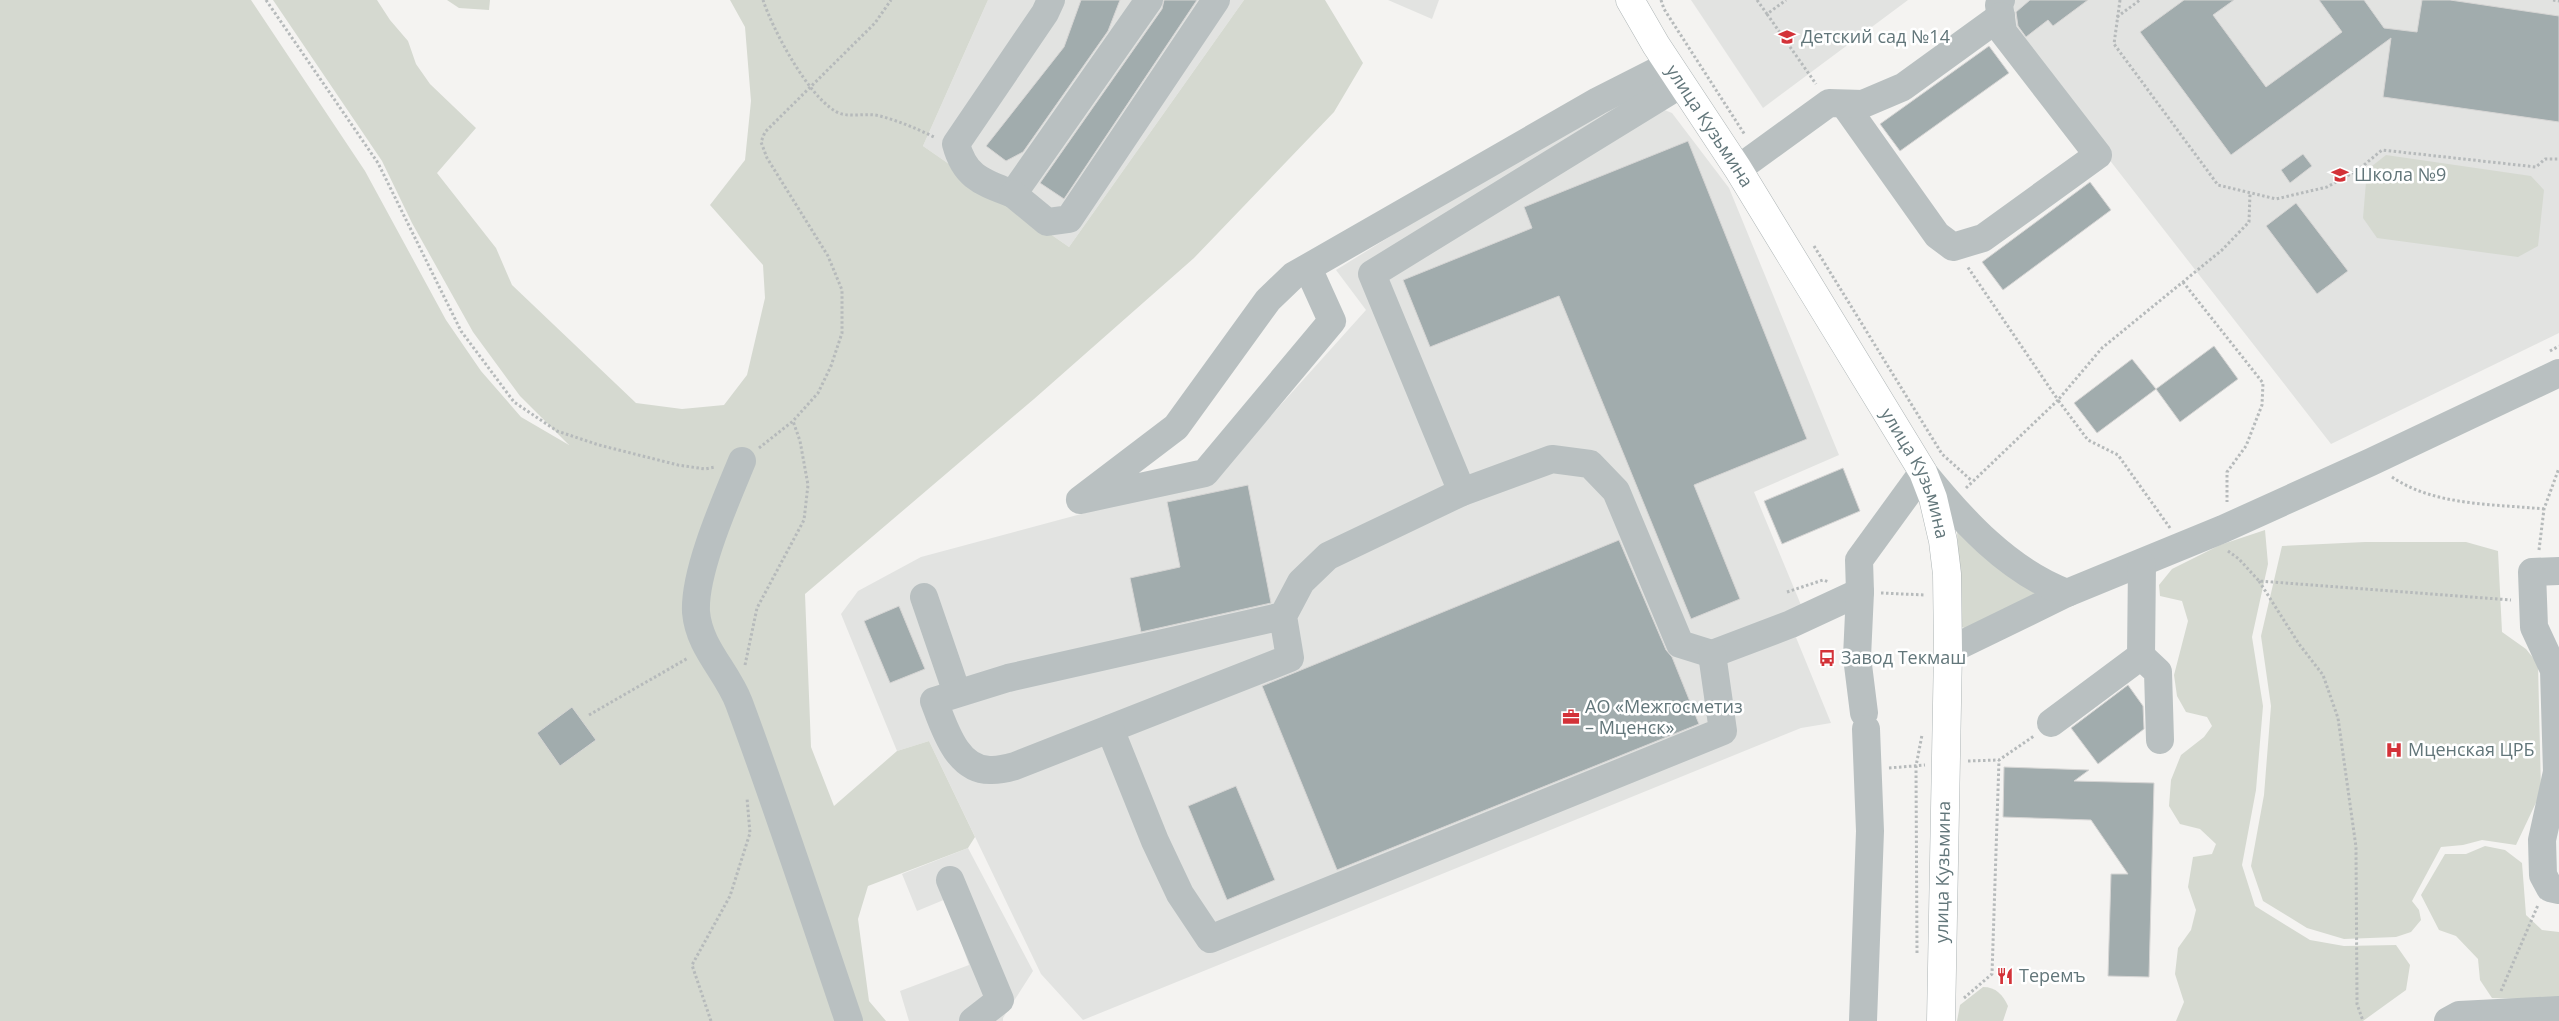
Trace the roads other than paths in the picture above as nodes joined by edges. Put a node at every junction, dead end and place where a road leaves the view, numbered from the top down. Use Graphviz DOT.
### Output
graph roads {
  1 [pos="1051,0"];
  2 [pos="1149,0"];
  3 [pos="1216,0"];
  4 [pos="1630,0"];
  5 [pos="2001,8"];
  6 [pos="1675,74"];
  7 [pos="1836,104"];
  8 [pos="1738,169"];
  9 [pos="1013,194"];
  10 [pos="1308,268"];
  11 [pos="2559,373"];
  12 [pos="742,461"];
  13 [pos="1922,472"];
  14 [pos="1462,492"];
  15 [pos="2142,564"];
  16 [pos="2559,571"];
  17 [pos="1860,592"];
  18 [pos="2067,593"];
  19 [pos="924,597"];
  20 [pos="1282,616"];
  21 [pos="1948,651"];
  22 [pos="1712,654"];
  23 [pos="2141,656"];
  24 [pos="957,693"];
  25 [pos="2051,723"];
  26 [pos="1110,729"];
  27 [pos="2160,740"];
  28 [pos="950,880"];
  29 [pos="2553,886"];
  30 [pos="2559,1010"];
  31 [pos="1941,1012"];
  32 [pos="849,1021"];
  33 [pos="973,1021"];
  34 [pos="1863,1021"];
  35 [pos="2448,1021"];
  1 -- 9 [label="street"];
  2 -- 9 [label="street"];
  3 -- 9 [label="street"];
  4 -- 6 [label="main road, улица Кузьмина"];
  5 -- 7 [label="street"];
  5 -- 7 [label="street"];
  6 -- 8 [label="main road, улица Кузьмина"];
  6 -- 10 [label="street"];
  6 -- 14 [label="street"];
  7 -- 8 [label="street"];
  8 -- 13 [label="main road, улица Кузьмина"];
  10 -- 10 [label="street"];
  11 -- 15 [label="street"];
  12 -- 32 [label="street"];
  13 -- 17 [label="street"];
  13 -- 18 [label="street"];
  13 -- 21 [label="main road, улица Кузьмина"];
  14 -- 20 [label="street"];
  14 -- 22 [label="street"];
  15 -- 18 [label="street"];
  15 -- 23 [label="street"];
  16 -- 29 [label="street"];
  17 -- 22 [label="street"];
  17 -- 34 [label="street"];
  18 -- 21 [label="street"];
  19 -- 24 [label="street"];
  20 -- 24 [label="street"];
  20 -- 26 [label="street"];
  21 -- 31 [label="main road, улица Кузьмина"];
  22 -- 26 [label="street"];
  23 -- 25 [label="street"];
  23 -- 27 [label="street"];
  24 -- 26 [label="street"];
  28 -- 33 [label="street"];
  30 -- 35 [label="street"];
}
